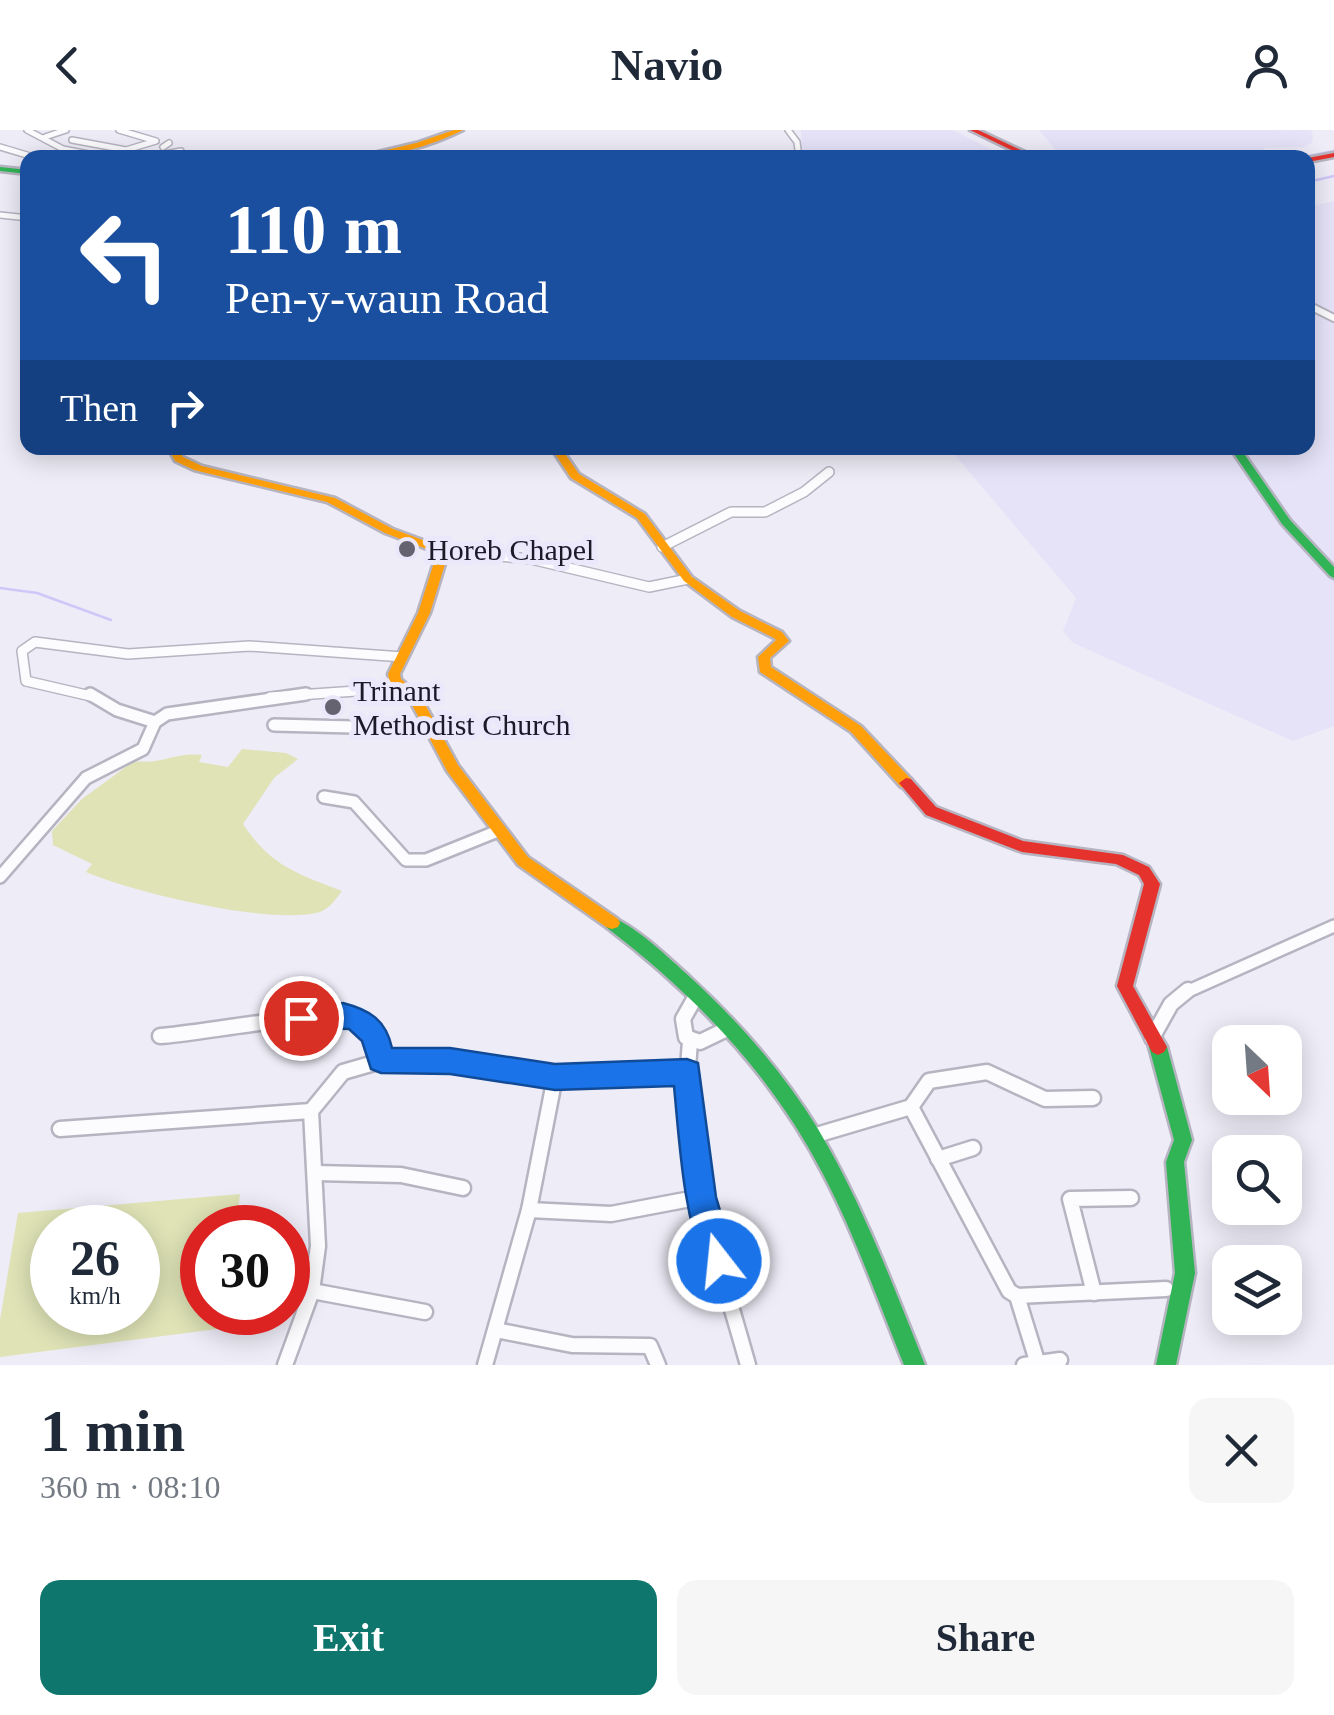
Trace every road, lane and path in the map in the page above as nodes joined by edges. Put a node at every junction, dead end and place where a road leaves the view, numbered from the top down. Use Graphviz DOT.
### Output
graph roads {
  1 [pos="27,130"];
  2 [pos="66,130"];
  3 [pos="119,130"];
  4 [pos="460,130"];
  5 [pos="973,130"];
  6 [pos="45,137"];
  7 [pos="77,139"];
  8 [pos="433,140"];
  9 [pos="154,144"];
  10 [pos="165,145"];
  11 [pos="107,149"];
  12 [pos="62,150"];
  13 [pos="390,150"];
  14 [pos="425,150"];
  15 [pos="1017,150"];
  16 [pos="177,455"];
  17 [pos="561,455"];
  18 [pos="1240,455"];
  19 [pos="829,472"];
  20 [pos="662,546"];
  21 [pos="443,551"];
  22 [pos="1334,574"];
  23 [pos="688,579"];
  24 [pos="403,657"];
  25 [pos="399,688"];
  26 [pos="154,722"];
  27 [pos="274,725"];
  28 [pos="432,729"];
  29 [pos="324,797"];
  30 [pos="498,830"];
  31 [pos="0,877"];
  32 [pos="1334,926"];
  33 [pos="696,996"];
  34 [pos="729,1027"];
  35 [pos="160,1036"];
  36 [pos="1152,1038"];
  37 [pos="690,1041"];
  38 [pos="381,1060"];
  39 [pos="687,1072"];
  40 [pos="555,1077"];
  41 [pos="1093,1098"];
  42 [pos="911,1107"];
  43 [pos="312,1112"];
  44 [pos="60,1130"];
  45 [pos="812,1136"];
  46 [pos="973,1148"];
  47 [pos="938,1159"];
  48 [pos="316,1173"];
  49 [pos="464,1188"];
  50 [pos="701,1197"];
  51 [pos="1132,1198"];
  52 [pos="529,1210"];
  53 [pos="1166,1289"];
  54 [pos="312,1291"];
  55 [pos="1094,1293"];
  56 [pos="1017,1296"];
  57 [pos="425,1312"];
  58 [pos="496,1330"];
  59 [pos="1060,1360"];
  60 [pos="1030,1363"];
  61 [pos="285,1365"];
  62 [pos="485,1365"];
  63 [pos="658,1365"];
  64 [pos="748,1365"];
  65 [pos="915,1365"];
  66 [pos="1166,1365"];
  1 -- 12 [label="street"];
  2 -- 6 [label="street"];
  3 -- 9 [label="street"];
  4 -- 8 [label="street"];
  5 -- 15 [label="street"];
  7 -- 11 [label="street"];
  8 -- 13 [label="street"];
  8 -- 14 [label="street"];
  9 -- 10 [label="street"];
  9 -- 11 [label="street"];
  16 -- 21 [label="street"];
  17 -- 20 [label="street"];
  18 -- 22 [label="street"];
  19 -- 20 [label="street"];
  20 -- 23 [label="street"];
  21 -- 23 [label="street"];
  21 -- 24 [label="street"];
  23 -- 36 [label="street"];
  24 -- 25 [label="street"];
  24 -- 26 [label="street"];
  25 -- 26 [label="street"];
  25 -- 28 [label="street"];
  26 -- 31 [label="street"];
  27 -- 28 [label="street"];
  28 -- 30 [label="street"];
  29 -- 30 [label="street"];
  30 -- 33 [label="street"];
  32 -- 36 [label="street"];
  33 -- 34 [label="street"];
  33 -- 37 [label="street"];
  34 -- 37 [label="street"];
  34 -- 45 [label="street"];
  35 -- 38 [label="street"];
  36 -- 66 [label="street"];
  37 -- 39 [label="street"];
  38 -- 40 [label="street"];
  38 -- 43 [label="street"];
  39 -- 40 [label="street"];
  39 -- 50 [label="street"];
  40 -- 52 [label="street"];
  41 -- 42 [label="street"];
  42 -- 45 [label="street"];
  42 -- 47 [label="street"];
  43 -- 44 [label="street"];
  43 -- 48 [label="street"];
  45 -- 65 [label="street"];
  46 -- 47 [label="street"];
  47 -- 56 [label="street"];
  48 -- 49 [label="street"];
  48 -- 54 [label="street"];
  50 -- 52 [label="street"];
  50 -- 64 [label="street"];
  51 -- 55 [label="street"];
  52 -- 58 [label="street"];
  53 -- 55 [label="street"];
  54 -- 57 [label="street"];
  54 -- 61 [label="street"];
  55 -- 56 [label="street"];
  56 -- 60 [label="street"];
  58 -- 62 [label="street"];
  58 -- 63 [label="street"];
  59 -- 60 [label="street"];
}
